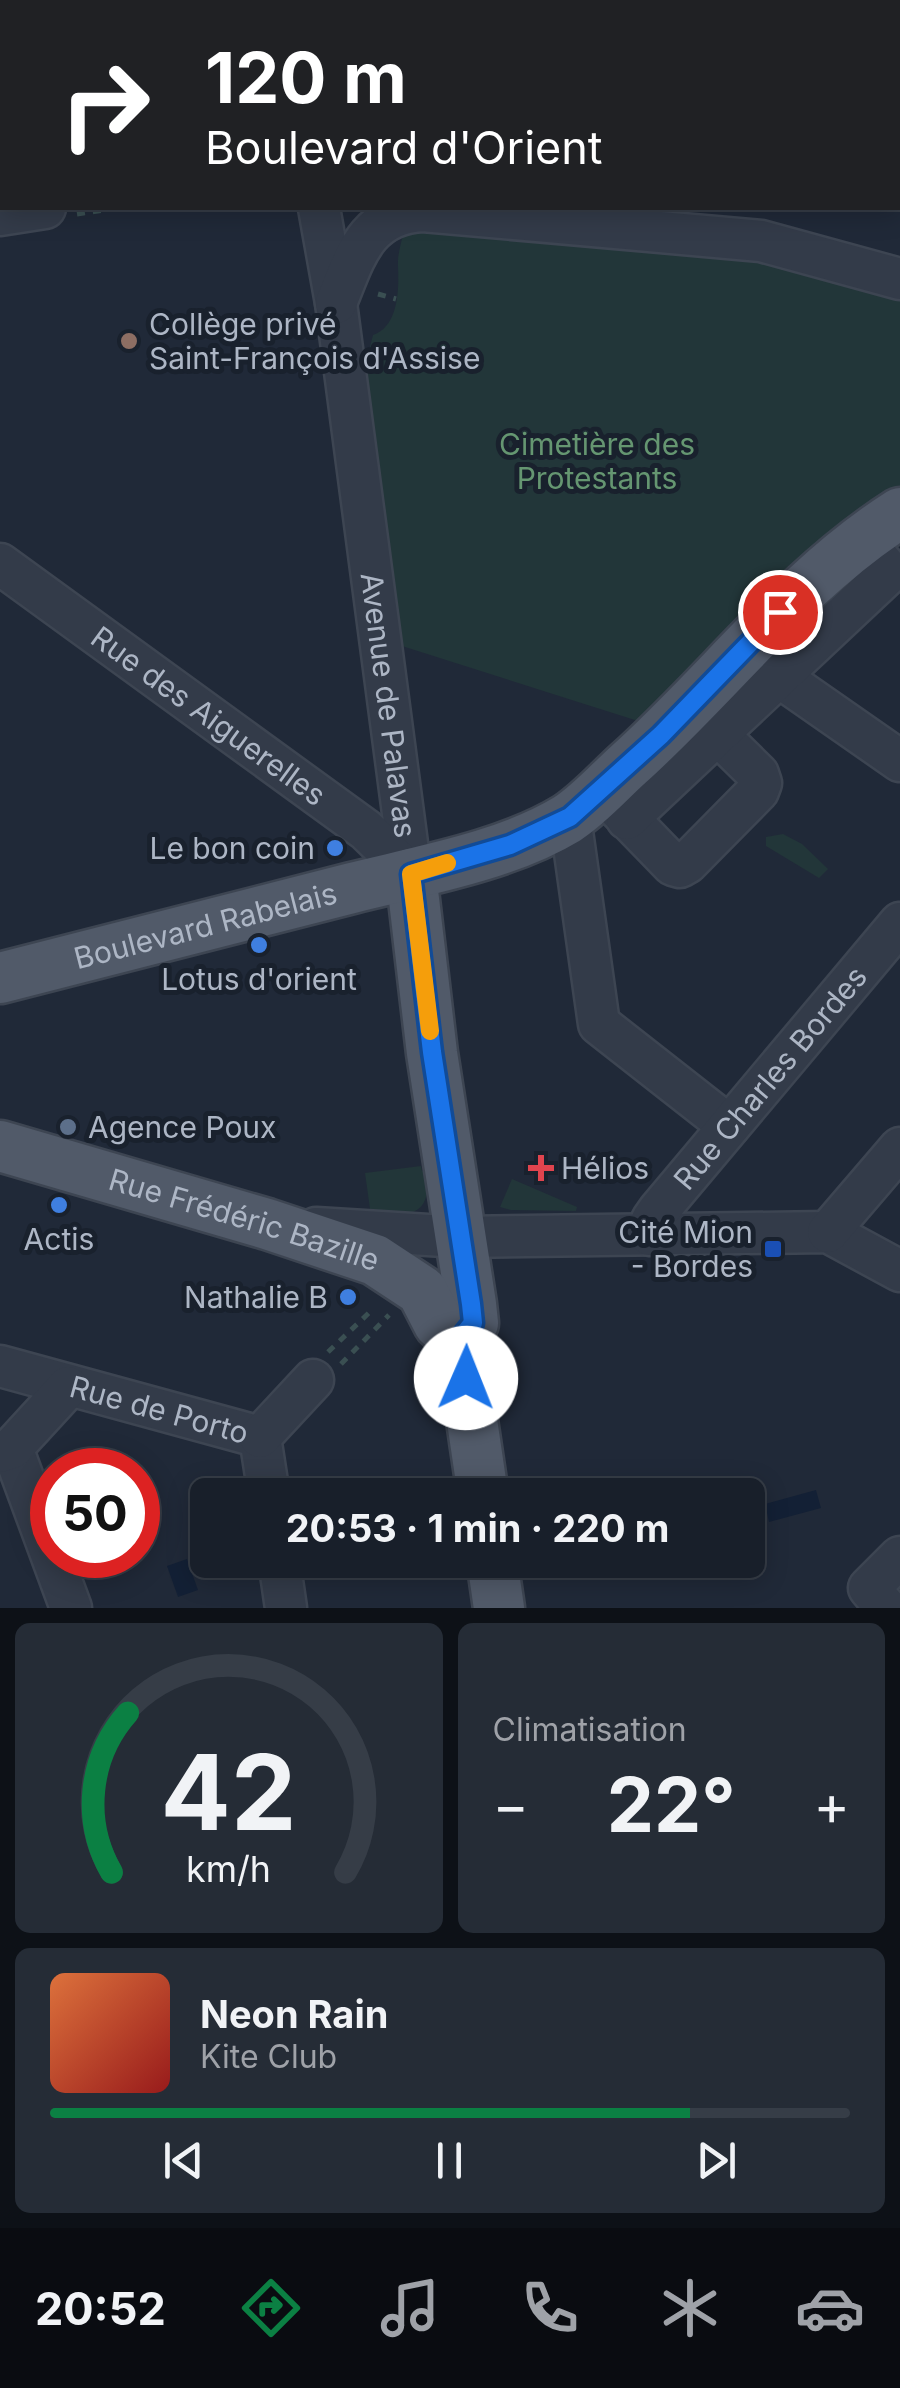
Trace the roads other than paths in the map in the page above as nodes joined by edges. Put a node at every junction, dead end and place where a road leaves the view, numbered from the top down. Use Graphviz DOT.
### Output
graph roads {
  1 [pos="30,210"];
  2 [pos="318,210"];
  3 [pos="400,210"];
  4 [pos="0,214"];
  5 [pos="900,279"];
  6 [pos="336,303"];
  7 [pos="888,551"];
  8 [pos="0,564"];
  9 [pos="762,663"];
  10 [pos="703,720"];
  11 [pos="900,762"];
  12 [pos="599,808"];
  13 [pos="411,874"];
  14 [pos="900,924"];
  15 [pos="0,978"];
  16 [pos="729,1126"];
  17 [pos="0,1146"];
  18 [pos="900,1148"];
  19 [pos="267,1224"];
  20 [pos="828,1232"];
  21 [pos="650,1235"];
  22 [pos="460,1237"];
  23 [pos="900,1271"];
  24 [pos="422,1291"];
  25 [pos="460,1339"];
  26 [pos="0,1366"];
  27 [pos="319,1373"];
  28 [pos="68,1387"];
  29 [pos="260,1437"];
  30 [pos="6,1450"];
  31 [pos="266,1478"];
  32 [pos="480,1478"];
  33 [pos="900,1557"];
  34 [pos="282,1578"];
  35 [pos="495,1578"];
  36 [pos="71,1608"];
  37 [pos="286,1608"];
  38 [pos="499,1608"];
  39 [pos="886,1608"];
  1 -- 4 [label="street"];
  2 -- 6 [label="street, Avenue de Palavas"];
  3 -- 5 [label="street"];
  3 -- 6 [label="street"];
  6 -- 13 [label="street, Avenue de Palavas"];
  7 -- 9 [label="main road, Boulevard Rabelais"];
  8 -- 13 [label="street, Rue des Aiguerelles"];
  9 -- 10 [label="main road, Boulevard Rabelais"];
  9 -- 11 [label="street"];
  10 -- 12 [label="main road, Boulevard Rabelais"];
  10 -- 12 [label="street"];
  12 -- 13 [label="main road, Boulevard Rabelais"];
  12 -- 16 [label="street"];
  13 -- 15 [label="main road, Boulevard Rabelais"];
  13 -- 22 [label="main road, Avenue de Palavas"];
  14 -- 16 [label="street, Rue Charles Bordes"];
  16 -- 21 [label="street, Rue Charles Bordes"];
  17 -- 19 [label="main road, Rue Frédéric Bazille"];
  18 -- 20 [label="street"];
  19 -- 22 [label="street"];
  19 -- 24 [label="main road, Rue Frédéric Bazille"];
  20 -- 21 [label="street"];
  20 -- 23 [label="street"];
  21 -- 22 [label="street"];
  22 -- 24 [label="street"];
  22 -- 25 [label="main road, Avenue de Palavas"];
  24 -- 25 [label="main road, Rue Frédéric Bazille"];
  25 -- 32 [label="main road, Avenue de Palavas"];
  26 -- 28 [label="street, Rue de Porto"];
  27 -- 29 [label="street"];
  28 -- 29 [label="street, Rue de Porto"];
  28 -- 30 [label="street"];
  29 -- 31 [label="street, Rue de Porto"];
  30 -- 36 [label="street"];
  33 -- 39 [label="street"];
  34 -- 37 [label="street"];
  35 -- 38 [label="main road"];
}
